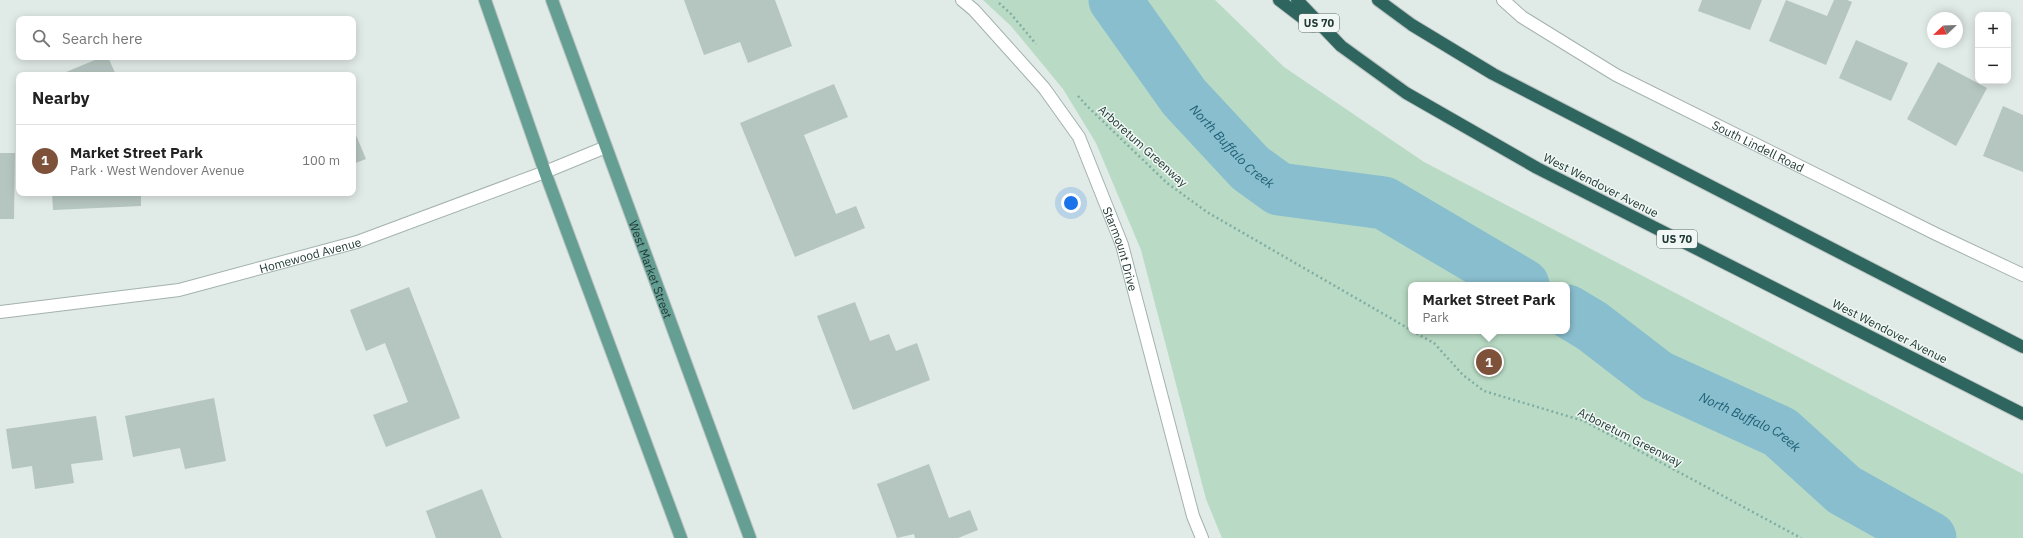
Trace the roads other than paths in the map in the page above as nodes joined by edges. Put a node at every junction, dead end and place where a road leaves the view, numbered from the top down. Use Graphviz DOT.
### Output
graph roads {
  1 [pos="485,0"];
  2 [pos="552,0"];
  3 [pos="962,0"];
  4 [pos="1279,0"];
  5 [pos="1296,0"];
  6 [pos="1378,0"];
  7 [pos="1503,0"];
  8 [pos="1341,46"];
  9 [pos="606,147"];
  10 [pos="545,172"];
  11 [pos="2023,275"];
  12 [pos="0,312"];
  13 [pos="2023,347"];
  14 [pos="2023,414"];
  15 [pos="681,538"];
  16 [pos="750,538"];
  17 [pos="1202,538"];
  1 -- 10 [label="main road"];
  2 -- 9 [label="main road, West Market Street"];
  3 -- 17 [label="street, Starmount Drive"];
  4 -- 8 [label="highway"];
  5 -- 8 [label="highway, West Wendover Avenue / US 70"];
  6 -- 13 [label="highway"];
  7 -- 11 [label="street, South Lindell Road"];
  8 -- 14 [label="highway, West Wendover Avenue / US 70"];
  9 -- 10 [label="street, Homewood Avenue"];
  9 -- 16 [label="main road, West Market Street"];
  10 -- 12 [label="street, Homewood Avenue"];
  10 -- 15 [label="main road"];
}
